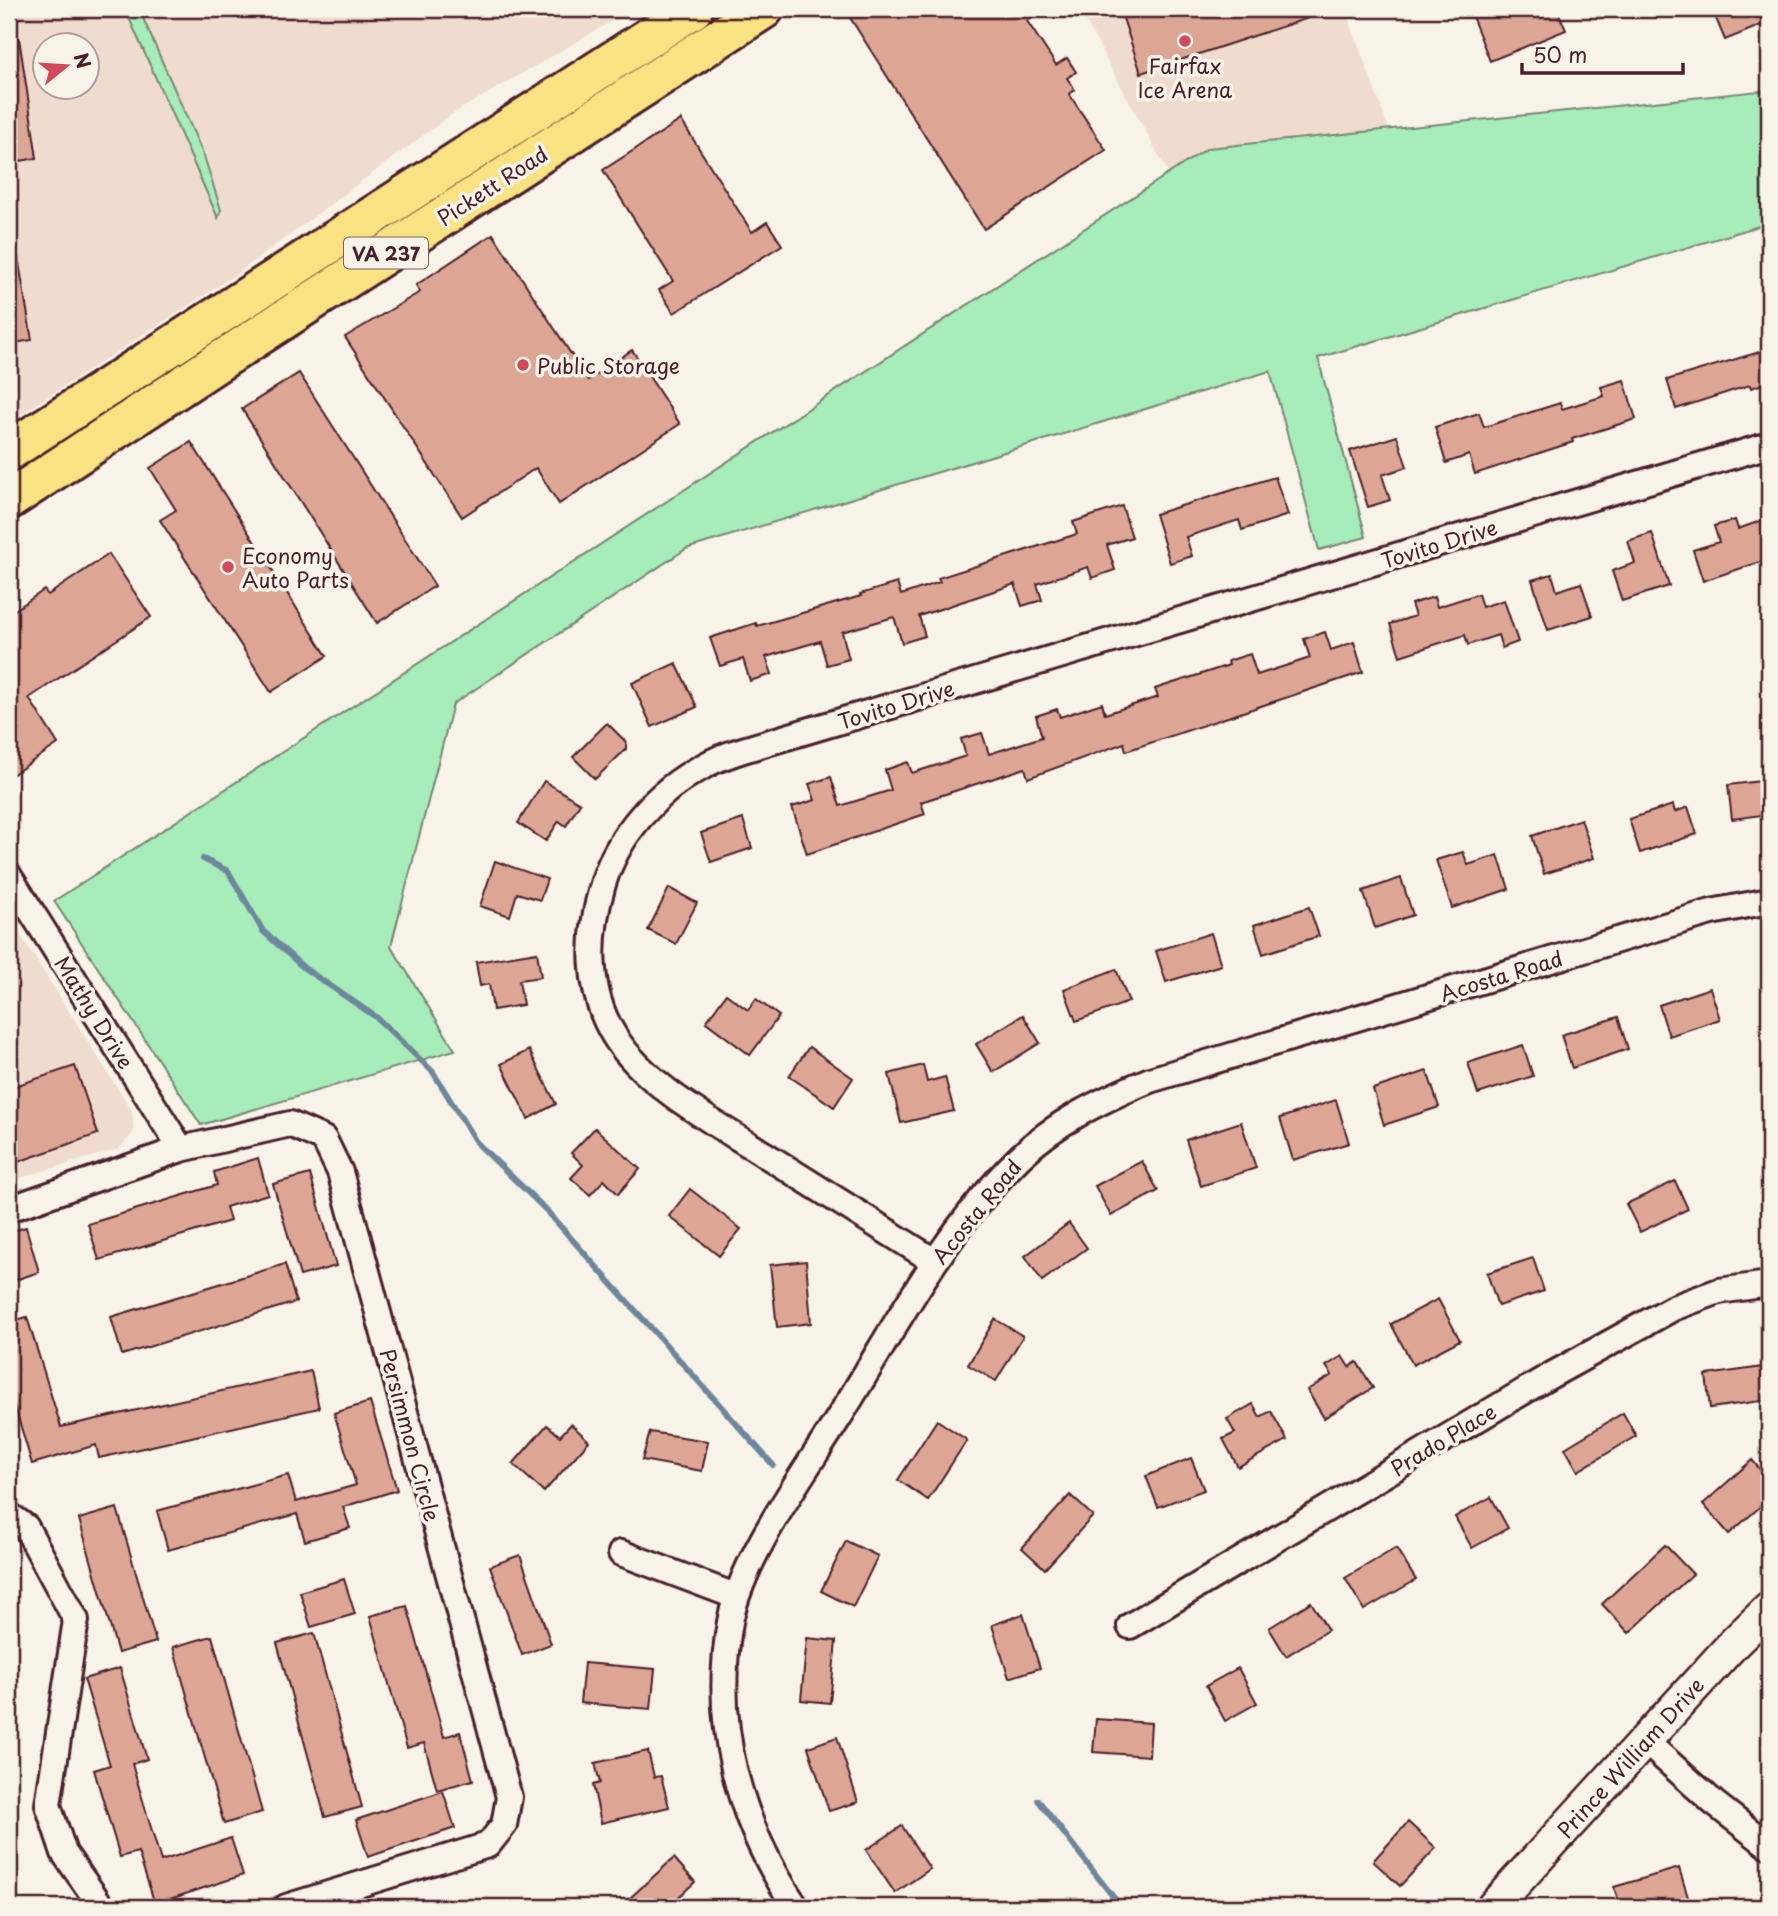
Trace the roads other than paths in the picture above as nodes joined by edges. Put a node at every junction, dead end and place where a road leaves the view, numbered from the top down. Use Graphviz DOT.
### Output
graph roads {
  1 [pos="693,9"];
  2 [pos="764,9"];
  3 [pos="1769,445"];
  4 [pos="9,451"];
  5 [pos="9,499"];
  6 [pos="9,876"];
  7 [pos="1769,901"];
  8 [pos="181,1149"];
  9 [pos="9,1209"];
  10 [pos="934,1261"];
  11 [pos="1769,1284"];
  12 [pos="9,1515"];
  13 [pos="621,1553"];
  14 [pos="735,1596"];
  15 [pos="1769,1609"];
  16 [pos="1130,1626"];
  17 [pos="1645,1741"];
  18 [pos="1769,1846"];
  19 [pos="102,1907"];
  20 [pos="286,1907"];
  21 [pos="796,1907"];
  22 [pos="1493,1907"];
  1 -- 4 [label="main road, Pickett Road / VA 237"];
  2 -- 5 [label="main road, Pickett Road / VA 237"];
  3 -- 10 [label="street, Tovito Drive"];
  6 -- 8 [label="street, Mathy Drive"];
  7 -- 10 [label="street, Acosta Road"];
  8 -- 9 [label="street, Persimmon Circle"];
  8 -- 20 [label="street, Persimmon Circle"];
  10 -- 14 [label="street, Acosta Road"];
  11 -- 16 [label="street, Prado Place"];
  12 -- 19 [label="street"];
  13 -- 14 [label="street"];
  14 -- 21 [label="street, Acosta Road"];
  15 -- 17 [label="street, Prince William Drive"];
  17 -- 18 [label="street"];
  17 -- 22 [label="street, Prince William Drive"];
}
